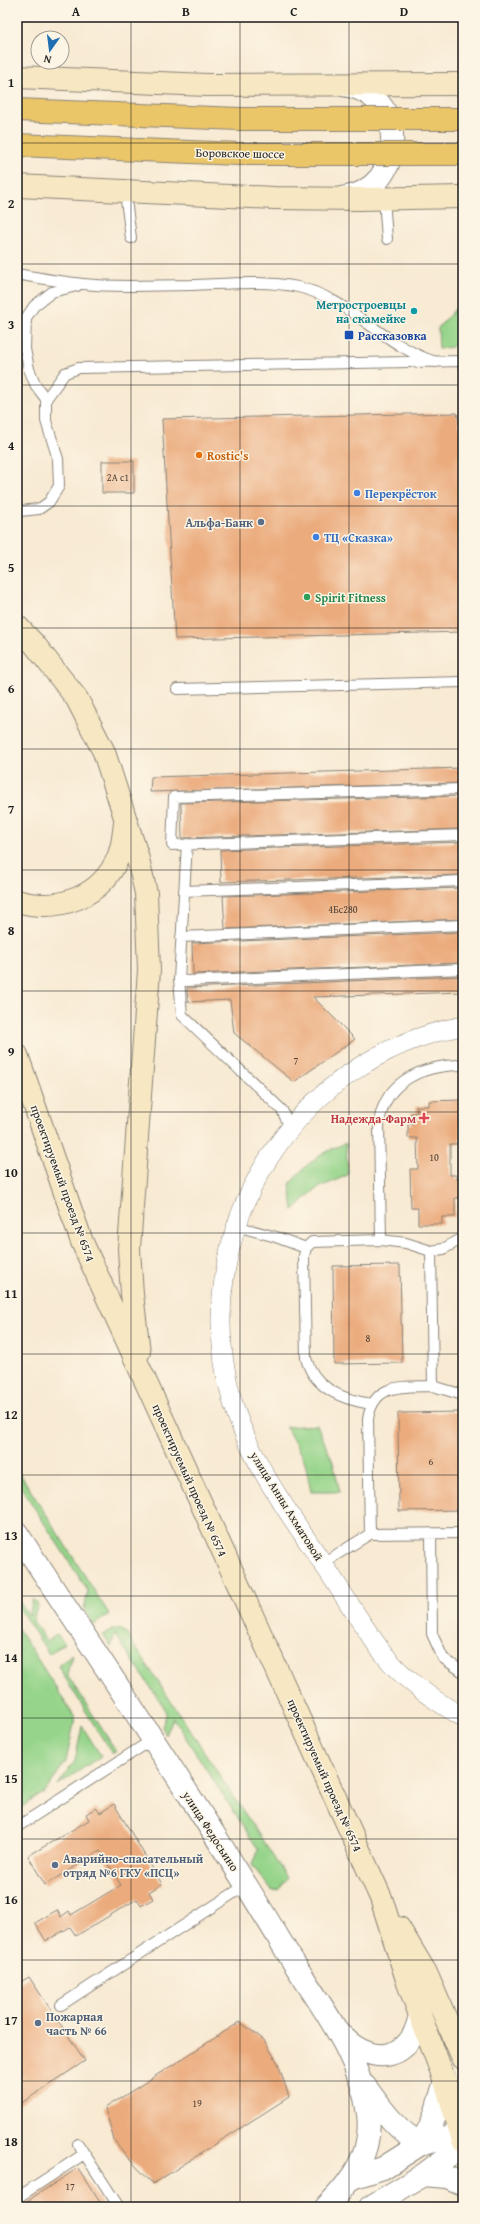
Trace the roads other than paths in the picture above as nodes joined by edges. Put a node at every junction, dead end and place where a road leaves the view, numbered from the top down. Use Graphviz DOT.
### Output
graph roads {
  1 [pos="18,77"];
  2 [pos="463,84"];
  3 [pos="335,85"];
  4 [pos="17,110"];
  5 [pos="463,120"];
  6 [pos="17,144"];
  7 [pos="463,154"];
  8 [pos="17,186"];
  9 [pos="125,192"];
  10 [pos="463,197"];
  11 [pos="384,198"];
  12 [pos="336,199"];
  13 [pos="131,238"];
  14 [pos="387,239"];
  15 [pos="17,274"];
  16 [pos="83,284"];
  17 [pos="463,361"];
  18 [pos="436,362"];
  19 [pos="46,399"];
  20 [pos="17,509"];
  21 [pos="17,626"];
  22 [pos="463,682"];
  23 [pos="177,690"];
  24 [pos="463,789"];
  25 [pos="125,821"];
  26 [pos="463,835"];
  27 [pos="187,844"];
  28 [pos="463,881"];
  29 [pos="184,891"];
  30 [pos="17,902"];
  31 [pos="463,926"];
  32 [pos="181,937"];
  33 [pos="463,969"];
  34 [pos="179,979"];
  35 [pos="463,1026"];
  36 [pos="17,1055"];
  37 [pos="463,1065"];
  38 [pos="290,1128"];
  39 [pos="236,1226"];
  40 [pos="463,1238"];
  41 [pos="381,1240"];
  42 [pos="306,1248"];
  43 [pos="431,1251"];
  44 [pos="142,1375"];
  45 [pos="433,1386"];
  46 [pos="463,1395"];
  47 [pos="372,1404"];
  48 [pos="17,1533"];
  49 [pos="431,1533"];
  50 [pos="463,1533"];
  51 [pos="370,1534"];
  52 [pos="323,1563"];
  53 [pos="463,1672"];
  54 [pos="463,1717"];
  55 [pos="152,1740"];
  56 [pos="17,1827"];
  57 [pos="246,1885"];
  58 [pos="381,1898"];
  59 [pos="61,2005"];
  60 [pos="420,2014"];
  61 [pos="337,2031"];
  62 [pos="463,2058"];
  63 [pos="359,2078"];
  64 [pos="445,2081"];
  65 [pos="462,2137"];
  66 [pos="78,2144"];
  67 [pos="421,2144"];
  68 [pos="366,2145"];
  69 [pos="84,2154"];
  70 [pos="383,2168"];
  71 [pos="352,2178"];
  72 [pos="416,2179"];
  73 [pos="463,2184"];
  74 [pos="17,2198"];
  75 [pos="119,2207"];
  76 [pos="326,2207"];
  77 [pos="370,2207"];
  1 -- 3 [label="main road"];
  2 -- 3 [label="main road"];
  3 -- 12 [label="street"];
  4 -- 5 [label="main road, bridge"];
  6 -- 7 [label="main road, Боровское шоссе, bridge"];
  8 -- 9 [label="main road"];
  9 -- 12 [label="main road"];
  9 -- 13 [label="lane"];
  10 -- 11 [label="main road"];
  11 -- 12 [label="main road"];
  11 -- 14 [label="lane"];
  15 -- 16 [label="lane"];
  16 -- 18 [label="lane"];
  16 -- 19 [label="lane"];
  17 -- 18 [label="lane"];
  18 -- 19 [label="lane"];
  19 -- 20 [label="lane"];
  21 -- 25 [label="main road"];
  22 -- 23 [label="lane"];
  24 -- 27 [label="lane"];
  25 -- 30 [label="main road"];
  25 -- 44 [label="main road"];
  26 -- 27 [label="lane"];
  27 -- 29 [label="lane"];
  28 -- 29 [label="lane"];
  29 -- 32 [label="lane"];
  31 -- 32 [label="lane"];
  32 -- 34 [label="lane"];
  33 -- 34 [label="lane"];
  34 -- 38 [label="lane"];
  35 -- 38 [label="street, улица Анны Ахматовой"];
  36 -- 44 [label="main road, проектируемый проезд № 6574"];
  37 -- 41 [label="lane"];
  38 -- 39 [label="street, улица Анны Ахматовой"];
  39 -- 42 [label="lane"];
  39 -- 52 [label="street, улица Анны Ахматовой"];
  40 -- 43 [label="lane"];
  41 -- 42 [label="lane"];
  41 -- 43 [label="lane"];
  42 -- 47 [label="lane"];
  43 -- 45 [label="lane"];
  44 -- 58 [label="main road, проектируемый проезд № 6574"];
  45 -- 46 [label="lane"];
  45 -- 47 [label="lane"];
  47 -- 51 [label="lane"];
  48 -- 55 [label="street, улица Федосьино"];
  49 -- 50 [label="lane"];
  49 -- 51 [label="lane"];
  49 -- 53 [label="lane"];
  51 -- 52 [label="lane"];
  52 -- 54 [label="street, улица Анны Ахматовой"];
  55 -- 56 [label="lane"];
  55 -- 57 [label="street, улица Федосьино"];
  57 -- 59 [label="lane"];
  57 -- 61 [label="street, улица Федосьино"];
  58 -- 60 [label="main road, проектируемый проезд № 6574"];
  58 -- 62 [label="main road, проектируемый проезд № 6574"];
  60 -- 61 [label="street"];
  60 -- 64 [label="main road, проектируемый проезд № 6574"];
  61 -- 63 [label="street, улица Федосьино"];
  63 -- 67 [label="street"];
  63 -- 68 [label="street, улица Федосьино"];
  64 -- 65 [label="main road, проектируемый проезд № 6574"];
  64 -- 67 [label="street"];
  65 -- 67 [label="street"];
  65 -- 72 [label="street"];
  66 -- 69 [label="lane"];
  67 -- 70 [label="street"];
  68 -- 70 [label="street"];
  68 -- 71 [label="street, улица Федосьино"];
  69 -- 74 [label="lane"];
  69 -- 75 [label="lane"];
  70 -- 71 [label="street"];
  70 -- 72 [label="street"];
  71 -- 76 [label="street, улица Федосьино"];
  72 -- 73 [label="street"];
  72 -- 77 [label="street"];
}
